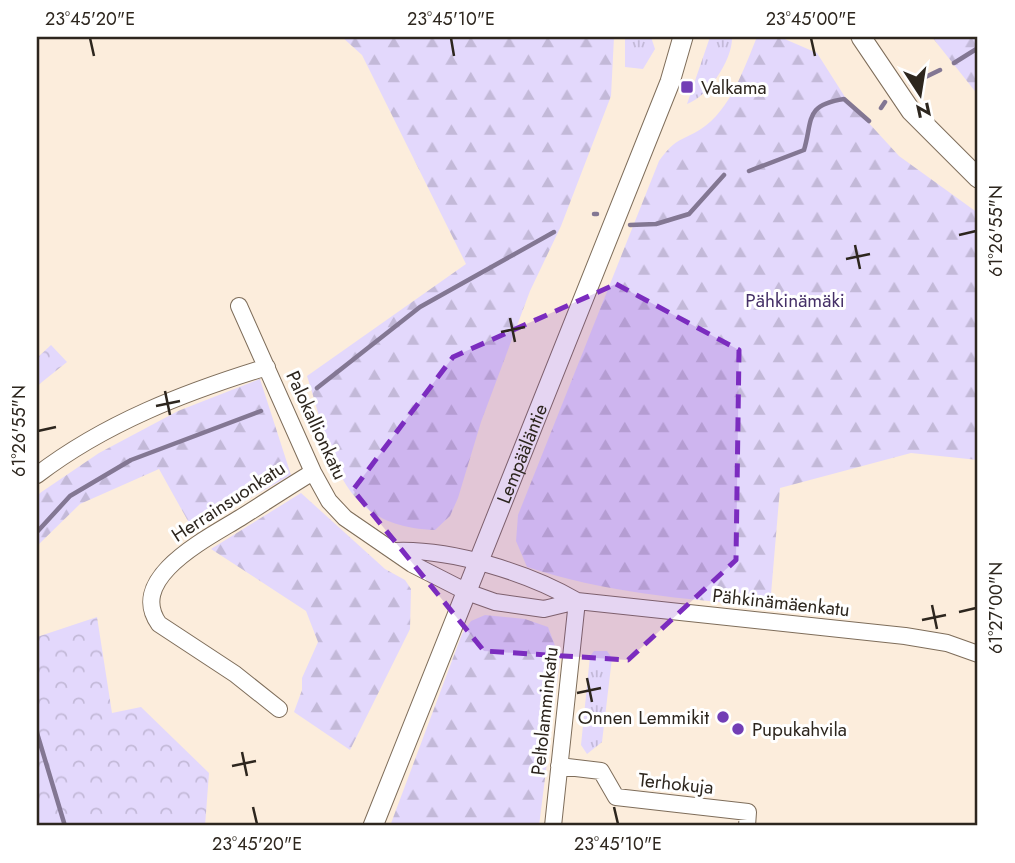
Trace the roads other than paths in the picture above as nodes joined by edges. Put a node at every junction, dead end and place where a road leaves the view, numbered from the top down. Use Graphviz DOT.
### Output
graph roads {
  1 [pos="683,37"];
  2 [pos="695,37"];
  3 [pos="861,37"];
  4 [pos="670,82"];
  5 [pos="978,178"];
  6 [pos="239,306"];
  7 [pos="267,367"];
  8 [pos="313,472"];
  9 [pos="37,475"];
  10 [pos="396,551"];
  11 [pos="478,564"];
  12 [pos="467,592"];
  13 [pos="577,601"];
  14 [pos="978,654"];
  15 [pos="279,709"];
  16 [pos="559,766"];
  17 [pos="373,826"];
  18 [pos="553,826"];
  19 [pos="747,826"];
  1 -- 4 [label="main road, Lempääläntie"];
  2 -- 4 [label="main road, Lempääläntie"];
  3 -- 5 [label="main road"];
  4 -- 11 [label="main road, Lempääläntie"];
  6 -- 7 [label="street, Palokallionkatu"];
  7 -- 8 [label="street, Palokallionkatu"];
  7 -- 9 [label="street, Palokallionkatu"];
  8 -- 10 [label="street, Palokallionkatu"];
  8 -- 15 [label="street, Herrainsuonkatu"];
  10 -- 11 [label="street"];
  10 -- 12 [label="street, Palokallionkatu"];
  11 -- 12 [label="main road, Lempääläntie"];
  11 -- 13 [label="street, Pähkinämäenkatu"];
  12 -- 13 [label="street, Pähkinämäenkatu"];
  12 -- 17 [label="main road, Lempääläntie"];
  13 -- 14 [label="street, Pähkinämäenkatu"];
  13 -- 16 [label="street, Peltolamminkatu"];
  16 -- 18 [label="street, Peltolamminkatu"];
  16 -- 19 [label="street, Terhokuja"];
}
